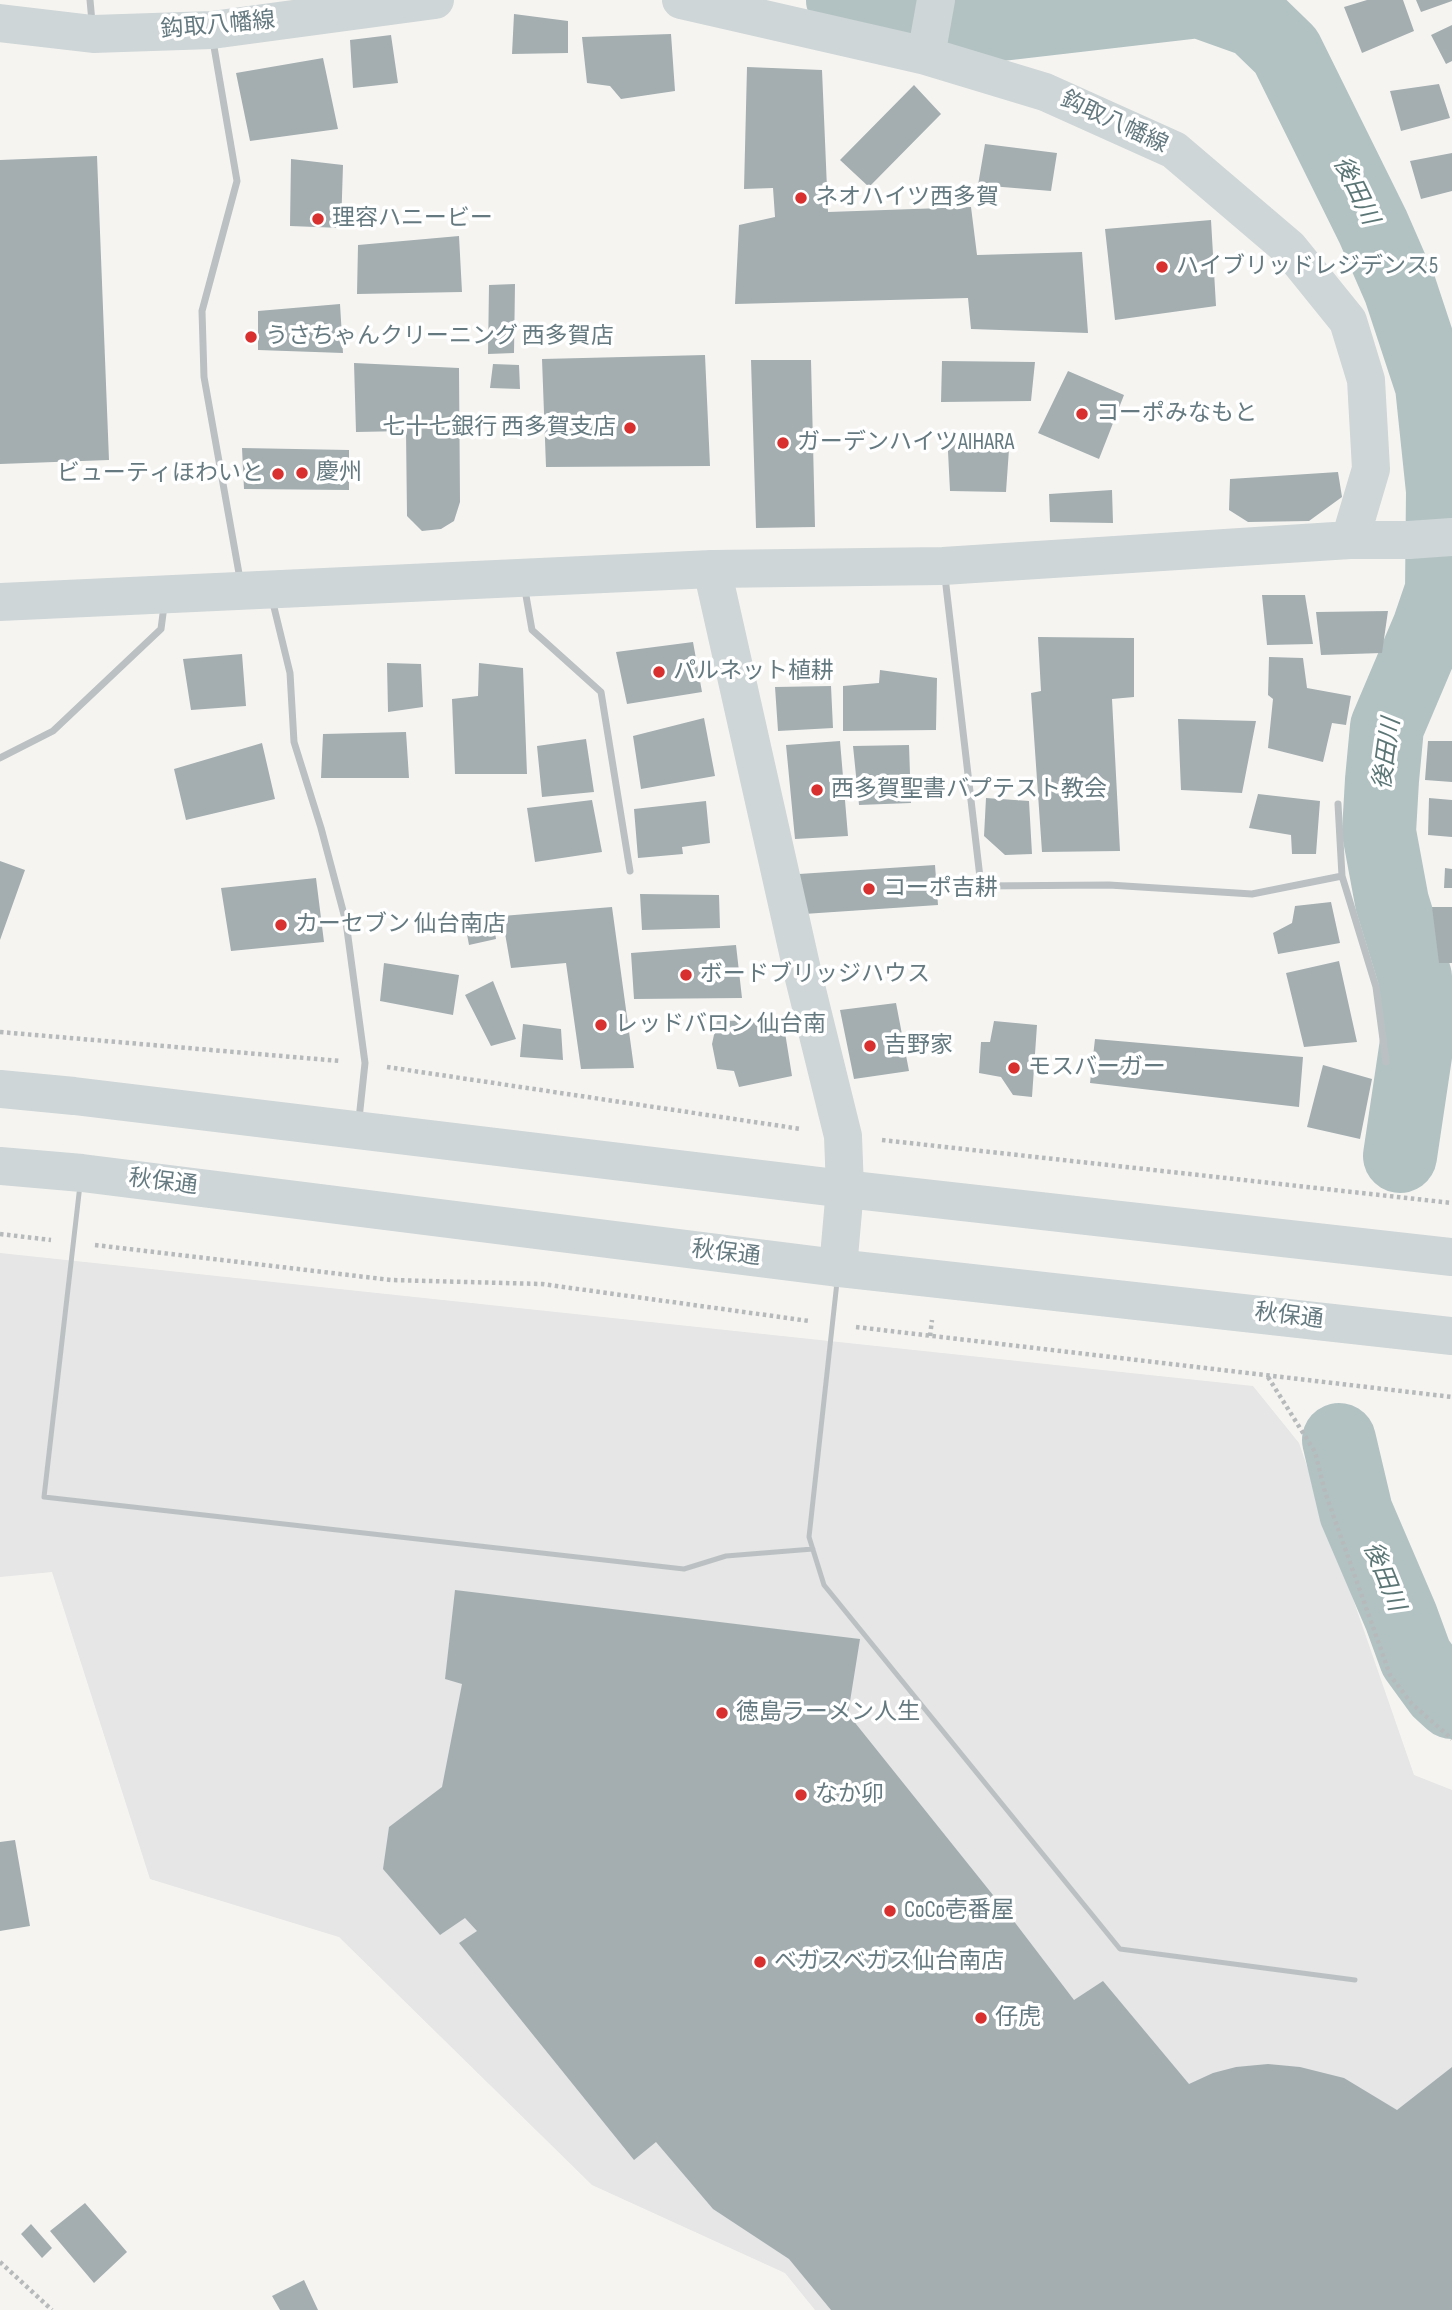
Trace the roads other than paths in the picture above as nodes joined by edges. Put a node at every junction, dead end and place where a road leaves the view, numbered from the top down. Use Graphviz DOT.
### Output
graph roads {
  1 [pos="435,0"];
  2 [pos="681,0"];
  3 [pos="936,0"];
  4 [pos="91,17"];
  5 [pos="0,23"];
  6 [pos="212,30"];
  7 [pos="927,47"];
  8 [pos="1452,537"];
  9 [pos="1350,540"];
  10 [pos="943,566"];
  11 [pos="712,569"];
  12 [pos="523,579"];
  13 [pos="256,589"];
  14 [pos="166,595"];
  15 [pos="0,602"];
  16 [pos="0,758"];
  17 [pos="1338,804"];
  18 [pos="630,871"];
  19 [pos="1342,876"];
  20 [pos="1386,1062"];
  21 [pos="0,1089"];
  22 [pos="358,1130"];
  23 [pos="0,1166"];
  24 [pos="82,1173"];
  25 [pos="845,1189"];
  26 [pos="1452,1257"];
  27 [pos="838,1268"];
  28 [pos="1452,1335"];
  29 [pos="813,1549"];
  30 [pos="1355,1980"];
  1 -- 6 [label="main road, 鈎取八幡線"];
  2 -- 7 [label="main road, 鈎取八幡線"];
  3 -- 7 [label="main road"];
  4 -- 5 [label="main road, 鈎取八幡線"];
  4 -- 6 [label="main road, 鈎取八幡線"];
  6 -- 13 [label="street"];
  7 -- 9 [label="main road, 鈎取八幡線"];
  8 -- 9 [label="main road"];
  9 -- 10 [label="main road"];
  10 -- 11 [label="main road"];
  10 -- 19 [label="street"];
  11 -- 12 [label="main road"];
  11 -- 25 [label="main road"];
  12 -- 13 [label="main road"];
  12 -- 18 [label="street"];
  13 -- 14 [label="main road"];
  13 -- 22 [label="street"];
  14 -- 15 [label="main road"];
  14 -- 16 [label="street"];
  17 -- 19 [label="street"];
  19 -- 20 [label="street"];
  21 -- 22 [label="main road"];
  22 -- 25 [label="main road"];
  23 -- 24 [label="main road, 秋保通"];
  24 -- 27 [label="main road, 秋保通"];
  24 -- 29 [label="lane"];
  25 -- 26 [label="main road"];
  25 -- 27 [label="main road"];
  27 -- 28 [label="main road, 秋保通"];
  27 -- 29 [label="lane"];
  29 -- 30 [label="lane"];
}
